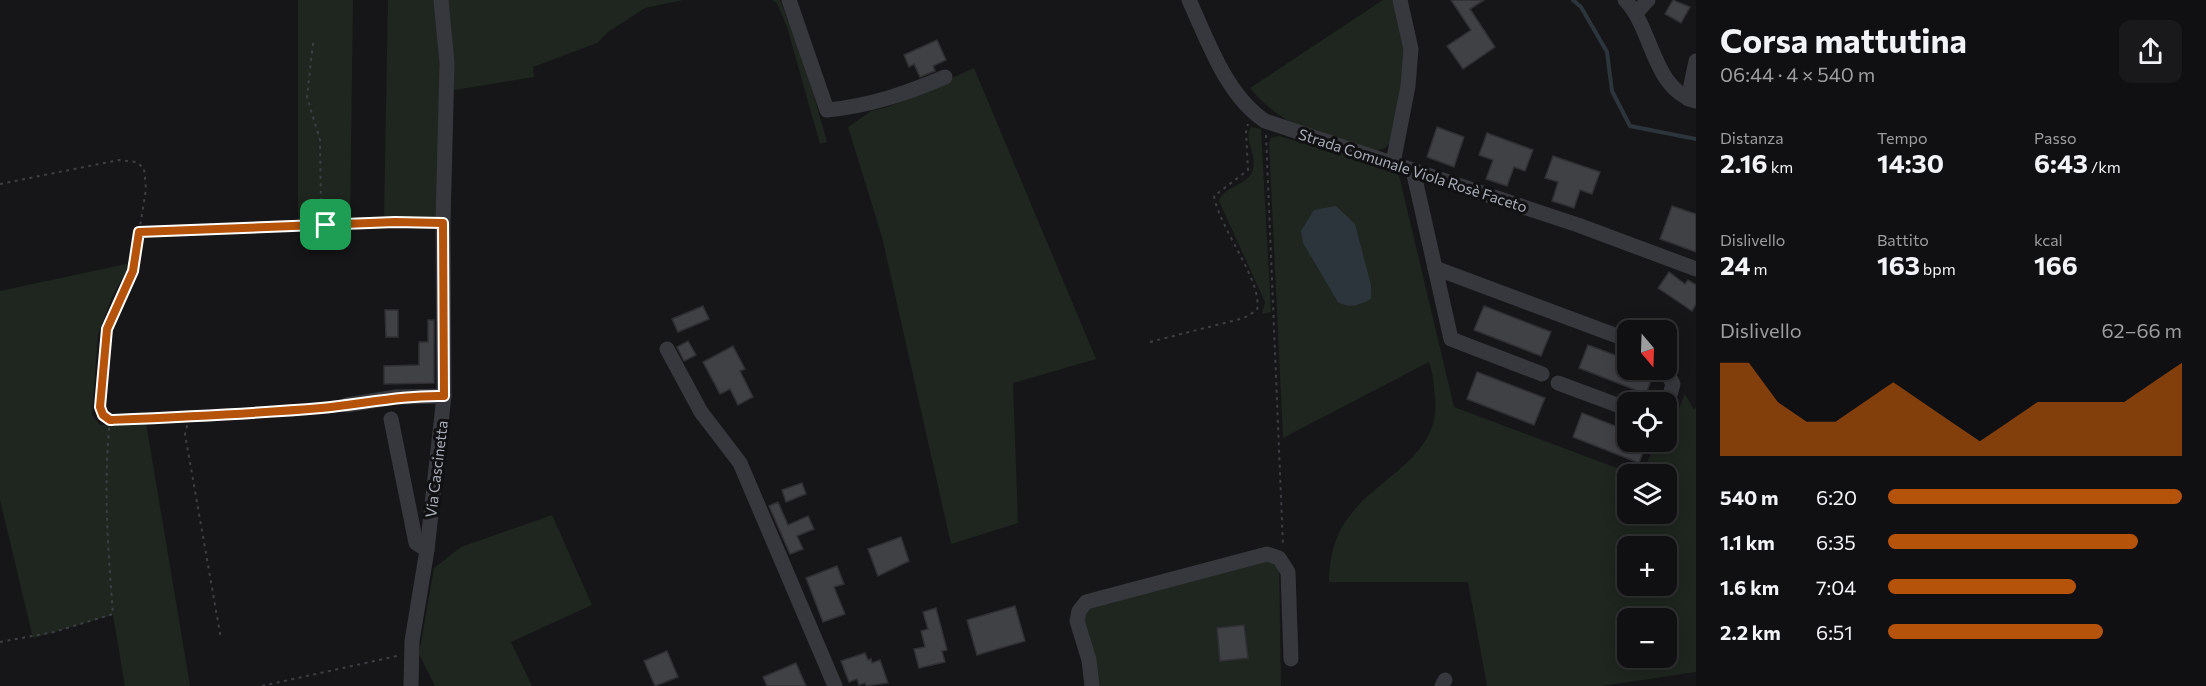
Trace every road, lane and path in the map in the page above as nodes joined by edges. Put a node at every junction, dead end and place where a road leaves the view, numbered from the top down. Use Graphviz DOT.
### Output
graph roads {
  1 [pos="441,0"];
  2 [pos="789,0"];
  3 [pos="1189,0"];
  4 [pos="1400,0"];
  5 [pos="1625,0"];
  6 [pos="1648,0"];
  7 [pos="1637,12"];
  8 [pos="313,43"];
  9 [pos="1696,61"];
  10 [pos="945,77"];
  11 [pos="1692,100"];
  12 [pos="1259,117"];
  13 [pos="1393,163"];
  14 [pos="1413,170"];
  15 [pos="0,184"];
  16 [pos="443,223"];
  17 [pos="326,225"];
  18 [pos="139,232"];
  19 [pos="1435,268"];
  20 [pos="1696,269"];
  21 [pos="1617,336"];
  22 [pos="1150,342"];
  23 [pos="667,349"];
  24 [pos="1542,374"];
  25 [pos="1558,383"];
  26 [pos="444,396"];
  27 [pos="347,405"];
  28 [pos="1617,405"];
  29 [pos="189,417"];
  30 [pos="391,419"];
  31 [pos="110,420"];
  32 [pos="427,550"];
  33 [pos="1283,562"];
  34 [pos="221,639"];
  35 [pos="0,642"];
  36 [pos="412,653"];
  37 [pos="1291,659"];
  38 [pos="262,686"];
  39 [pos="411,686"];
  40 [pos="835,686"];
  41 [pos="1092,686"];
  1 -- 16 [label="street, Via Cascinetta"];
  2 -- 10 [label="street"];
  3 -- 12 [label="street"];
  4 -- 13 [label="street"];
  5 -- 7 [label="street"];
  6 -- 7 [label="street"];
  7 -- 11 [label="street"];
  8 -- 17 [label="path"];
  9 -- 11 [label="street"];
  12 -- 13 [label="street, Strada Comunale Viola Rosè Faceto"];
  12 -- 22 [label="path"];
  12 -- 33 [label="path"];
  13 -- 14 [label="street, Strada Comunale Viola Rosè Faceto"];
  14 -- 19 [label="street"];
  14 -- 20 [label="street, Strada Comunale Viola Rosè Faceto"];
  15 -- 18 [label="path"];
  16 -- 17 [label="path"];
  16 -- 26 [label="street, Via Cascinetta"];
  17 -- 18 [label="path"];
  18 -- 31 [label="path"];
  19 -- 21 [label="street"];
  19 -- 24 [label="street"];
  23 -- 40 [label="street"];
  25 -- 28 [label="street"];
  26 -- 27 [label="street"];
  26 -- 32 [label="street, Via Cascinetta"];
  27 -- 29 [label="path"];
  29 -- 31 [label="path"];
  29 -- 34 [label="path"];
  30 -- 32 [label="street"];
  31 -- 35 [label="path"];
  32 -- 36 [label="street, Via Cascinetta"];
  33 -- 37 [label="street"];
  33 -- 41 [label="street"];
  36 -- 38 [label="path"];
  36 -- 39 [label="street, Via Cascinetta"];
}
